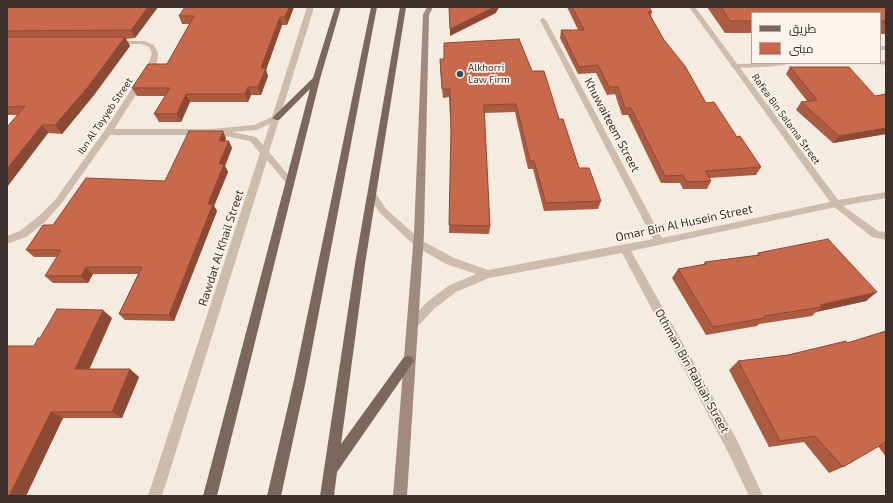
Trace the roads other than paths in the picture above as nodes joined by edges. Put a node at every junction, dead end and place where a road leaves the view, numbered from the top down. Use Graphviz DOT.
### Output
graph roads {
  1 [pos="310,7"];
  2 [pos="338,7"];
  3 [pos="374,7"];
  4 [pos="430,7"];
  5 [pos="692,7"];
  6 [pos="404,9"];
  7 [pos="543,20"];
  8 [pos="105,42"];
  9 [pos="751,61"];
  10 [pos="732,63"];
  11 [pos="774,64"];
  12 [pos="316,79"];
  13 [pos="276,118"];
  14 [pos="108,132"];
  15 [pos="212,132"];
  16 [pos="265,153"];
  17 [pos="290,182"];
  18 [pos="372,194"];
  19 [pos="886,195"];
  20 [pos="836,204"];
  21 [pos="886,236"];
  22 [pos="7,240"];
  23 [pos="660,242"];
  24 [pos="418,243"];
  25 [pos="624,248"];
  26 [pos="488,274"];
  27 [pos="412,325"];
  28 [pos="408,361"];
  29 [pos="331,469"];
  30 [pos="155,496"];
  31 [pos="210,496"];
  32 [pos="274,496"];
  33 [pos="327,496"];
  34 [pos="400,496"];
  35 [pos="756,496"];
  1 -- 13 [label="street, Rawdat Al Khail Street"];
  2 -- 12 [label="main road"];
  3 -- 32 [label="main road"];
  4 -- 24 [label="street"];
  5 -- 10 [label="street, Rafea Bin Salama Street"];
  6 -- 18 [label="main road"];
  7 -- 23 [label="street, Khuwaiteem Street"];
  8 -- 14 [label="street, Ibn Al Tayyeb Street"];
  9 -- 10 [label="street"];
  10 -- 11 [label="street"];
  10 -- 20 [label="street, Rafea Bin Salama Street"];
  12 -- 13 [label="main road"];
  12 -- 17 [label="main road"];
  13 -- 15 [label="street"];
  13 -- 16 [label="street, Rawdat Al Khail Street"];
  14 -- 15 [label="street"];
  14 -- 22 [label="street, Ibn Al Tayyeb Street"];
  15 -- 16 [label="street"];
  16 -- 17 [label="street"];
  16 -- 30 [label="street, Rawdat Al Khail Street"];
  17 -- 31 [label="main road"];
  18 -- 24 [label="street, Omar Bin Al Husein Street"];
  18 -- 29 [label="main road"];
  19 -- 20 [label="street, Omar Bin Al Husein Street"];
  20 -- 21 [label="street, Rafea Bin Salama Street"];
  20 -- 23 [label="street, Omar Bin Al Husein Street"];
  23 -- 25 [label="street, Omar Bin Al Husein Street"];
  24 -- 26 [label="street, Omar Bin Al Husein Street"];
  24 -- 27 [label="street"];
  25 -- 26 [label="street, Omar Bin Al Husein Street"];
  25 -- 35 [label="street, Othman Bin Rabiah Street"];
  26 -- 27 [label="street, Omar Bin Al Husein Street"];
  27 -- 28 [label="street"];
  28 -- 29 [label="main road"];
  28 -- 34 [label="street"];
  29 -- 33 [label="main road"];
}
